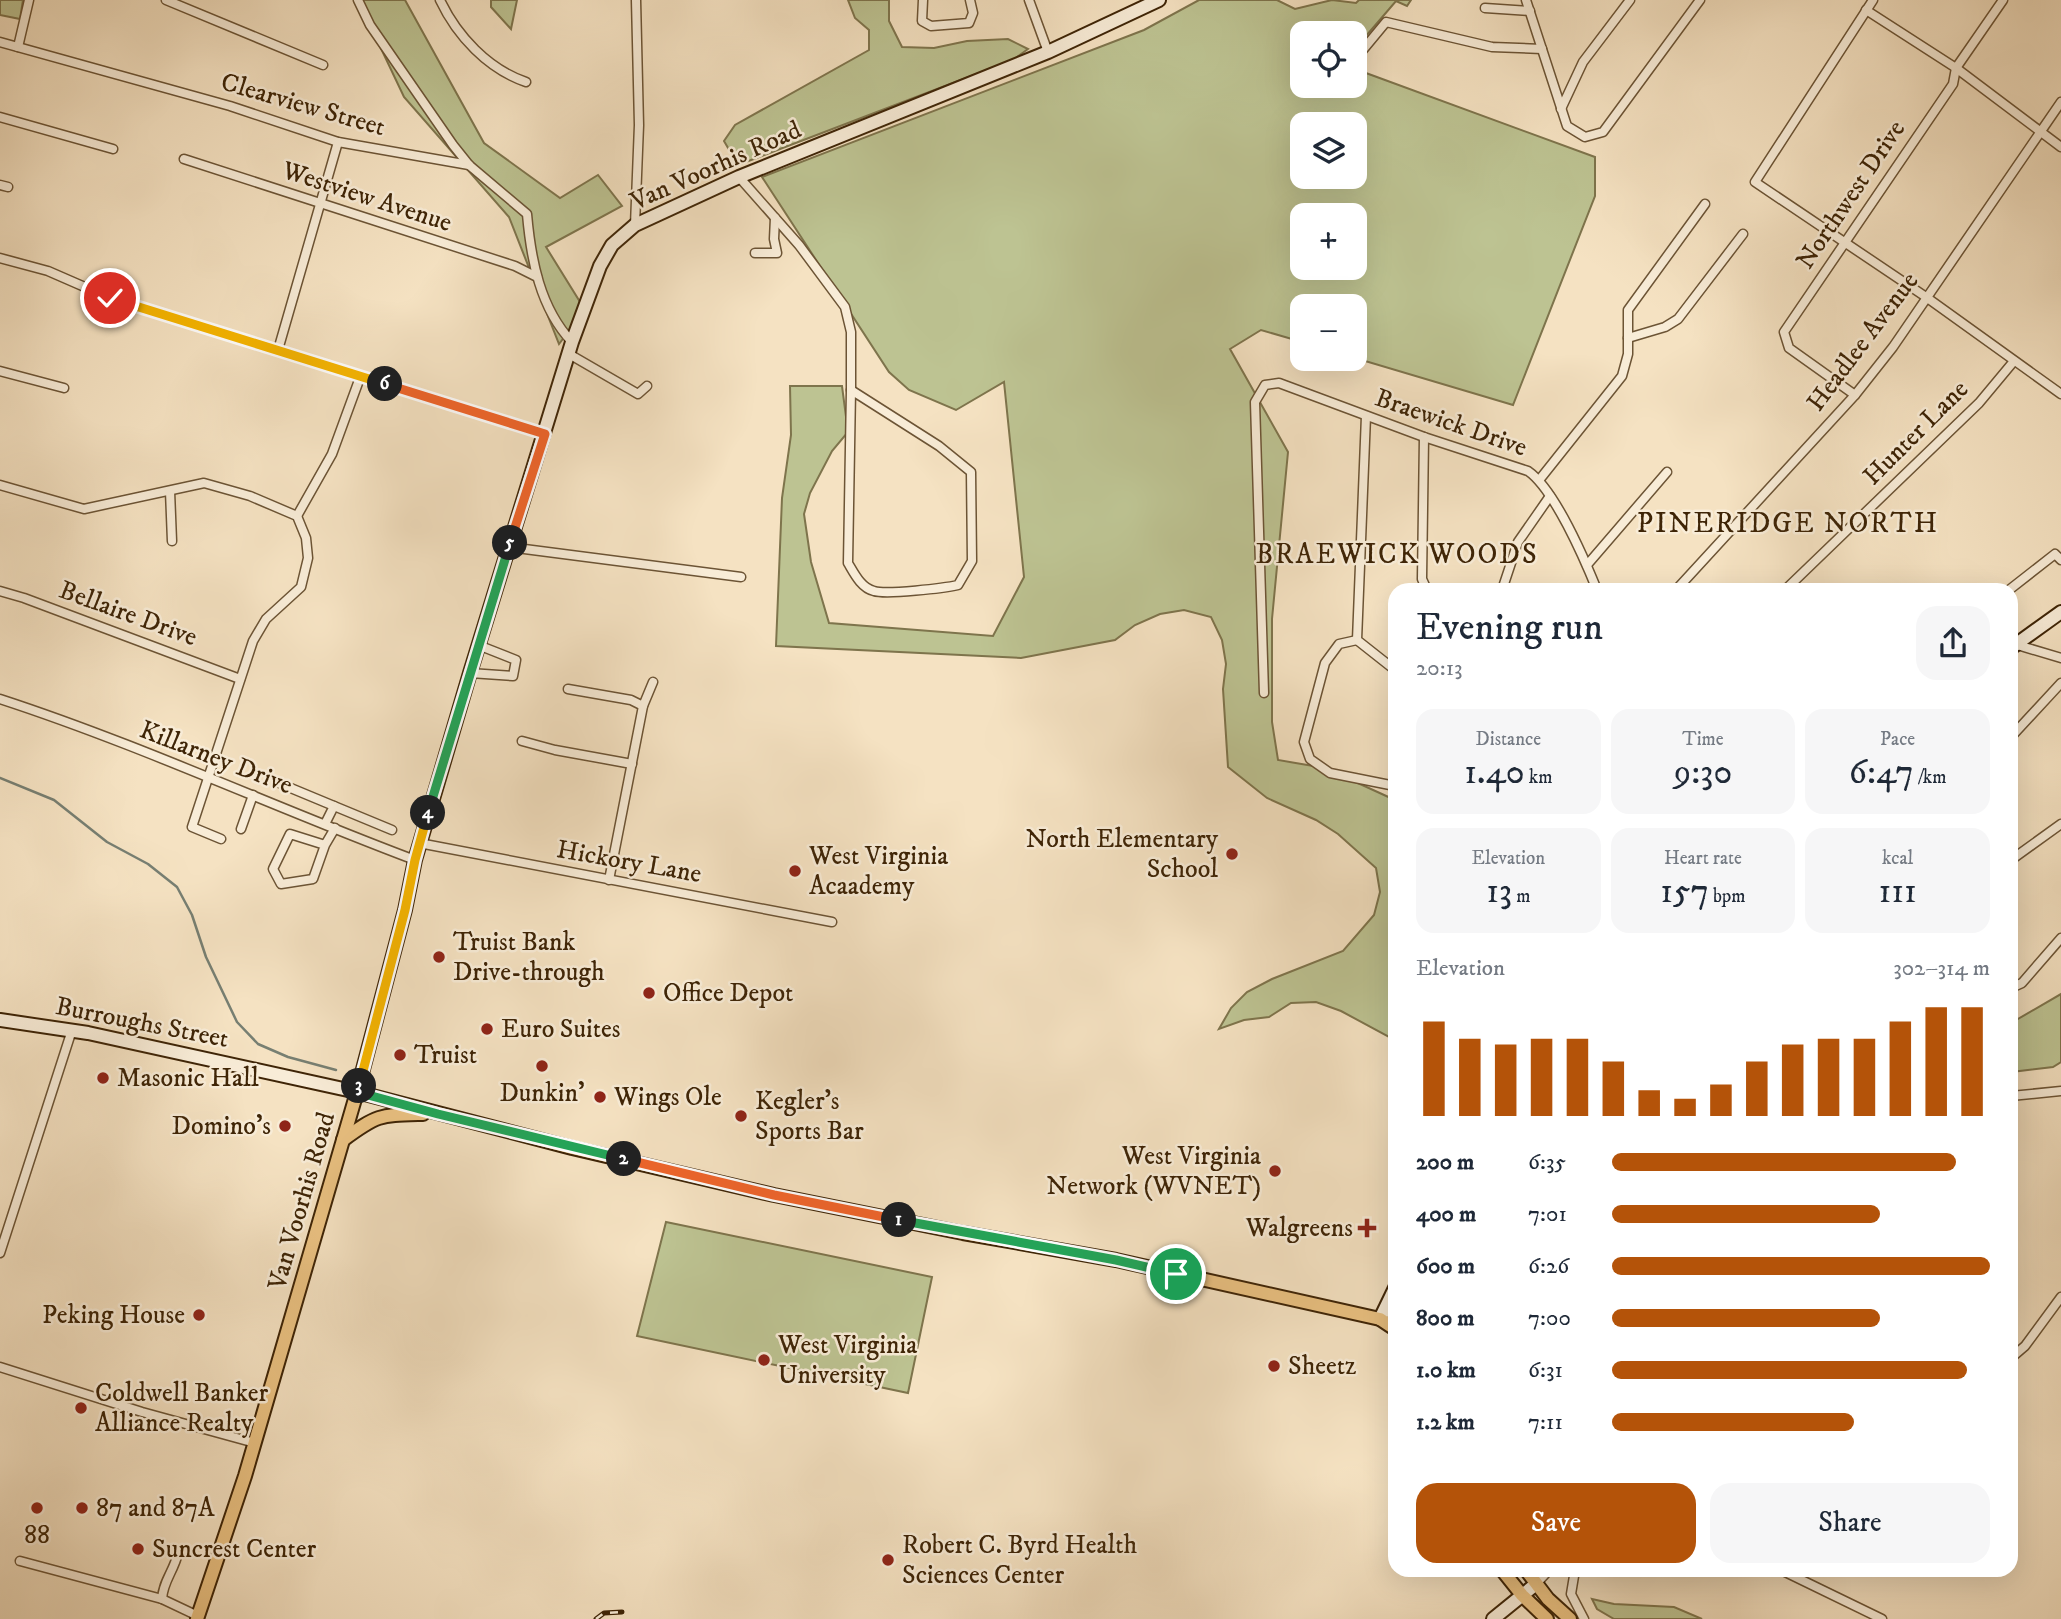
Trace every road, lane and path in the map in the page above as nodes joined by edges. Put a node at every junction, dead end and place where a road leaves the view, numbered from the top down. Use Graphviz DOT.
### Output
graph roads {
  1 [pos="29,0"];
  2 [pos="166,0"];
  3 [pos="358,0"];
  4 [pos="440,0"];
  5 [pos="636,0"];
  6 [pos="923,0"];
  7 [pos="970,0"];
  8 [pos="1029,0"];
  9 [pos="1159,0"];
  10 [pos="1526,0"];
  11 [pos="1630,0"];
  12 [pos="1700,0"];
  13 [pos="1873,0"];
  14 [pos="2004,0"];
  15 [pos="1485,8"];
  16 [pos="1866,10"];
  17 [pos="1530,12"];
  18 [pos="0,42"];
  19 [pos="1367,45"];
  20 [pos="18,47"];
  21 [pos="1542,49"];
  22 [pos="1048,52"];
  23 [pos="323,65"];
  24 [pos="1956,68"];
  25 [pos="526,82"];
  26 [pos="2061,102"];
  27 [pos="1561,108"];
  28 [pos="0,117"];
  29 [pos="2040,132"];
  30 [pos="338,142"];
  31 [pos="2061,147"];
  32 [pos="113,149"];
  33 [pos="184,159"];
  34 [pos="469,165"];
  35 [pos="739,177"];
  36 [pos="320,204"];
  37 [pos="1705,204"];
  38 [pos="775,218"];
  39 [pos="635,225"];
  40 [pos="1743,234"];
  41 [pos="1844,243"];
  42 [pos="755,253"];
  43 [pos="0,258"];
  44 [pos="537,277"];
  45 [pos="1926,297"];
  46 [pos="1628,338"];
  47 [pos="570,348"];
  48 [pos="278,350"];
  49 [pos="2014,361"];
  50 [pos="0,371"];
  51 [pos="358,383"];
  52 [pos="647,386"];
  53 [pos="64,388"];
  54 [pos="851,390"];
  55 [pos="2061,394"];
  56 [pos="1855,395"];
  57 [pos="1366,415"];
  58 [pos="545,434"];
  59 [pos="1424,437"];
  60 [pos="1667,472"];
  61 [pos="1540,479"];
  62 [pos="0,485"];
  63 [pos="170,491"];
  64 [pos="1550,496"];
  65 [pos="297,516"];
  66 [pos="172,541"];
  67 [pos="509,547"];
  68 [pos="2061,561"];
  69 [pos="1587,565"];
  70 [pos="741,577"];
  71 [pos="1424,583"];
  72 [pos="1504,583"];
  73 [pos="1594,583"];
  74 [pos="1682,583"];
  75 [pos="1792,583"];
  76 [pos="2018,583"];
  77 [pos="0,591"];
  78 [pos="2061,612"];
  79 [pos="1357,640"];
  80 [pos="2018,642"];
  81 [pos="478,645"];
  82 [pos="2018,647"];
  83 [pos="2061,658"];
  84 [pos="1388,664"];
  85 [pos="470,673"];
  86 [pos="240,679"];
  87 [pos="653,682"];
  88 [pos="2061,683"];
  89 [pos="568,690"];
  90 [pos="1264,694"];
  91 [pos="0,699"];
  92 [pos="643,706"];
  93 [pos="2018,729"];
  94 [pos="522,741"];
  95 [pos="632,764"];
  96 [pos="210,778"];
  97 [pos="281,785"];
  98 [pos="1388,785"];
  99 [pos="253,795"];
  100 [pos="334,806"];
  101 [pos="326,824"];
  102 [pos="2061,824"];
  103 [pos="335,828"];
  104 [pos="241,829"];
  105 [pos="392,830"];
  106 [pos="221,839"];
  107 [pos="419,842"];
  108 [pos="325,845"];
  109 [pos="2018,855"];
  110 [pos="415,860"];
  111 [pos="610,880"];
  112 [pos="832,922"];
  113 [pos="2061,938"];
  114 [pos="2018,985"];
  115 [pos="0,1020"];
  116 [pos="72,1030"];
  117 [pos="2061,1091"];
  118 [pos="357,1092"];
  119 [pos="2018,1095"];
  120 [pos="438,1114"];
  121 [pos="343,1140"];
  122 [pos="0,1211"];
  123 [pos="12,1213"];
  124 [pos="0,1253"];
  125 [pos="2061,1297"];
  126 [pos="1388,1302"];
  127 [pos="1380,1319"];
  128 [pos="1388,1324"];
  129 [pos="2018,1352"];
  130 [pos="0,1367"];
  131 [pos="255,1443"];
  132 [pos="178,1553"];
  133 [pos="55,1559"];
  134 [pos="20,1561"];
  135 [pos="52,1570"];
  136 [pos="1508,1577"];
  137 [pos="1531,1577"];
  138 [pos="1542,1577"];
  139 [pos="1574,1577"];
  140 [pos="1795,1577"];
  141 [pos="1536,1584"];
  142 [pos="1522,1595"];
  143 [pos="162,1599"];
  144 [pos="198,1617"];
  145 [pos="1493,1619"];
  146 [pos="1547,1619"];
  147 [pos="1570,1619"];
  148 [pos="1584,1619"];
  149 [pos="1882,1619"];
  1 -- 20 [label="street"];
  2 -- 23 [label="street"];
  3 -- 34 [label="street"];
  4 -- 25 [label="street"];
  5 -- 39 [label="street"];
  6 -- 7 [label="street"];
  8 -- 22 [label="street"];
  9 -- 22 [label="street, Van Voorhis Road"];
  10 -- 17 [label="street"];
  11 -- 27 [label="street"];
  12 -- 27 [label="street"];
  13 -- 16 [label="street"];
  14 -- 24 [label="street, Northwest Drive"];
  15 -- 17 [label="street"];
  16 -- 24 [label="street"];
  16 -- 41 [label="street"];
  17 -- 21 [label="street"];
  18 -- 20 [label="street, Clearview Street"];
  19 -- 21 [label="street"];
  20 -- 30 [label="street, Clearview Street"];
  21 -- 27 [label="street"];
  22 -- 35 [label="street, Van Voorhis Road"];
  24 -- 29 [label="street"];
  24 -- 41 [label="street, Northwest Drive"];
  26 -- 29 [label="street, Headlee Avenue"];
  28 -- 32 [label="street"];
  29 -- 31 [label="street"];
  29 -- 45 [label="street, Headlee Avenue"];
  30 -- 34 [label="street, Clearview Street"];
  30 -- 36 [label="street"];
  33 -- 36 [label="street, Westview Avenue"];
  34 -- 44 [label="street"];
  35 -- 38 [label="street"];
  35 -- 39 [label="street, Van Voorhis Road"];
  36 -- 44 [label="street, Westview Avenue"];
  36 -- 48 [label="street"];
  37 -- 46 [label="street"];
  38 -- 42 [label="street"];
  38 -- 54 [label="street"];
  39 -- 47 [label="street, Van Voorhis Road"];
  40 -- 46 [label="street"];
  41 -- 45 [label="street"];
  41 -- 56 [label="street, Northwest Drive"];
  43 -- 48 [label="street"];
  44 -- 47 [label="street"];
  45 -- 49 [label="street"];
  45 -- 56 [label="street, Headlee Avenue"];
  46 -- 61 [label="street"];
  47 -- 52 [label="street"];
  47 -- 58 [label="street, Van Voorhis Road"];
  48 -- 58 [label="street"];
  49 -- 55 [label="street"];
  49 -- 75 [label="street, Hunter Lane"];
  50 -- 53 [label="street"];
  51 -- 65 [label="street"];
  54 -- 54 [label="street"];
  56 -- 74 [label="street, Headlee Avenue"];
  57 -- 59 [label="street, Braewick Drive"];
  57 -- 79 [label="street"];
  57 -- 90 [label="street, Braewick Drive"];
  58 -- 67 [label="street, Van Voorhis Road"];
  59 -- 61 [label="street, Braewick Drive"];
  59 -- 71 [label="street"];
  60 -- 69 [label="street"];
  61 -- 64 [label="street, Braewick Drive"];
  62 -- 63 [label="street"];
  63 -- 65 [label="street"];
  63 -- 66 [label="street"];
  64 -- 69 [label="street, Braewick Drive"];
  64 -- 72 [label="street"];
  65 -- 86 [label="street"];
  67 -- 70 [label="street"];
  67 -- 81 [label="street, Van Voorhis Road"];
  68 -- 76 [label="street"];
  69 -- 73 [label="street, Braewick Drive"];
  77 -- 86 [label="street, Bellaire Drive"];
  78 -- 80 [label="street"];
  79 -- 84 [label="street"];
  79 -- 98 [label="street"];
  81 -- 85 [label="street, Van Voorhis Road"];
  81 -- 85 [label="street"];
  82 -- 83 [label="street"];
  85 -- 107 [label="street, Van Voorhis Road"];
  86 -- 96 [label="street"];
  87 -- 92 [label="street"];
  88 -- 93 [label="street"];
  89 -- 92 [label="street"];
  91 -- 96 [label="street, Killarney Drive"];
  92 -- 95 [label="street"];
  94 -- 95 [label="street"];
  95 -- 111 [label="street"];
  96 -- 99 [label="street, Killarney Drive"];
  96 -- 106 [label="street"];
  97 -- 100 [label="street"];
  99 -- 101 [label="street, Killarney Drive"];
  99 -- 104 [label="street"];
  100 -- 101 [label="street"];
  100 -- 105 [label="street"];
  101 -- 103 [label="street, Killarney Drive"];
  102 -- 109 [label="street"];
  103 -- 108 [label="street"];
  103 -- 110 [label="street, Killarney Drive"];
  107 -- 110 [label="street, Van Voorhis Road"];
  107 -- 111 [label="street, Hickory Lane"];
  108 -- 108 [label="street"];
  110 -- 118 [label="street, Van Voorhis Road"];
  111 -- 112 [label="street, Hickory Lane"];
  113 -- 114 [label="street"];
  115 -- 116 [label="street, Burroughs Street"];
  116 -- 118 [label="street, Burroughs Street"];
  116 -- 123 [label="street"];
  117 -- 119 [label="street"];
  118 -- 120 [label="main road"];
  118 -- 121 [label="main road, Van Voorhis Road"];
  120 -- 121 [label="main road"];
  120 -- 127 [label="main road"];
  121 -- 131 [label="main road, Van Voorhis Road"];
  122 -- 123 [label="street"];
  123 -- 124 [label="street"];
  125 -- 129 [label="street"];
  126 -- 127 [label="street"];
  127 -- 128 [label="main road"];
  130 -- 131 [label="street"];
  131 -- 144 [label="main road, Van Voorhis Road"];
  132 -- 143 [label="street"];
  133 -- 135 [label="street"];
  134 -- 135 [label="street"];
  135 -- 143 [label="street"];
  136 -- 142 [label="main road"];
  137 -- 141 [label="main road"];
  138 -- 141 [label="street"];
  139 -- 148 [label="street"];
  140 -- 149 [label="street"];
  141 -- 142 [label="street"];
  141 -- 147 [label="main road"];
  142 -- 145 [label="street"];
  142 -- 146 [label="main road"];
  143 -- 144 [label="street"];
}
